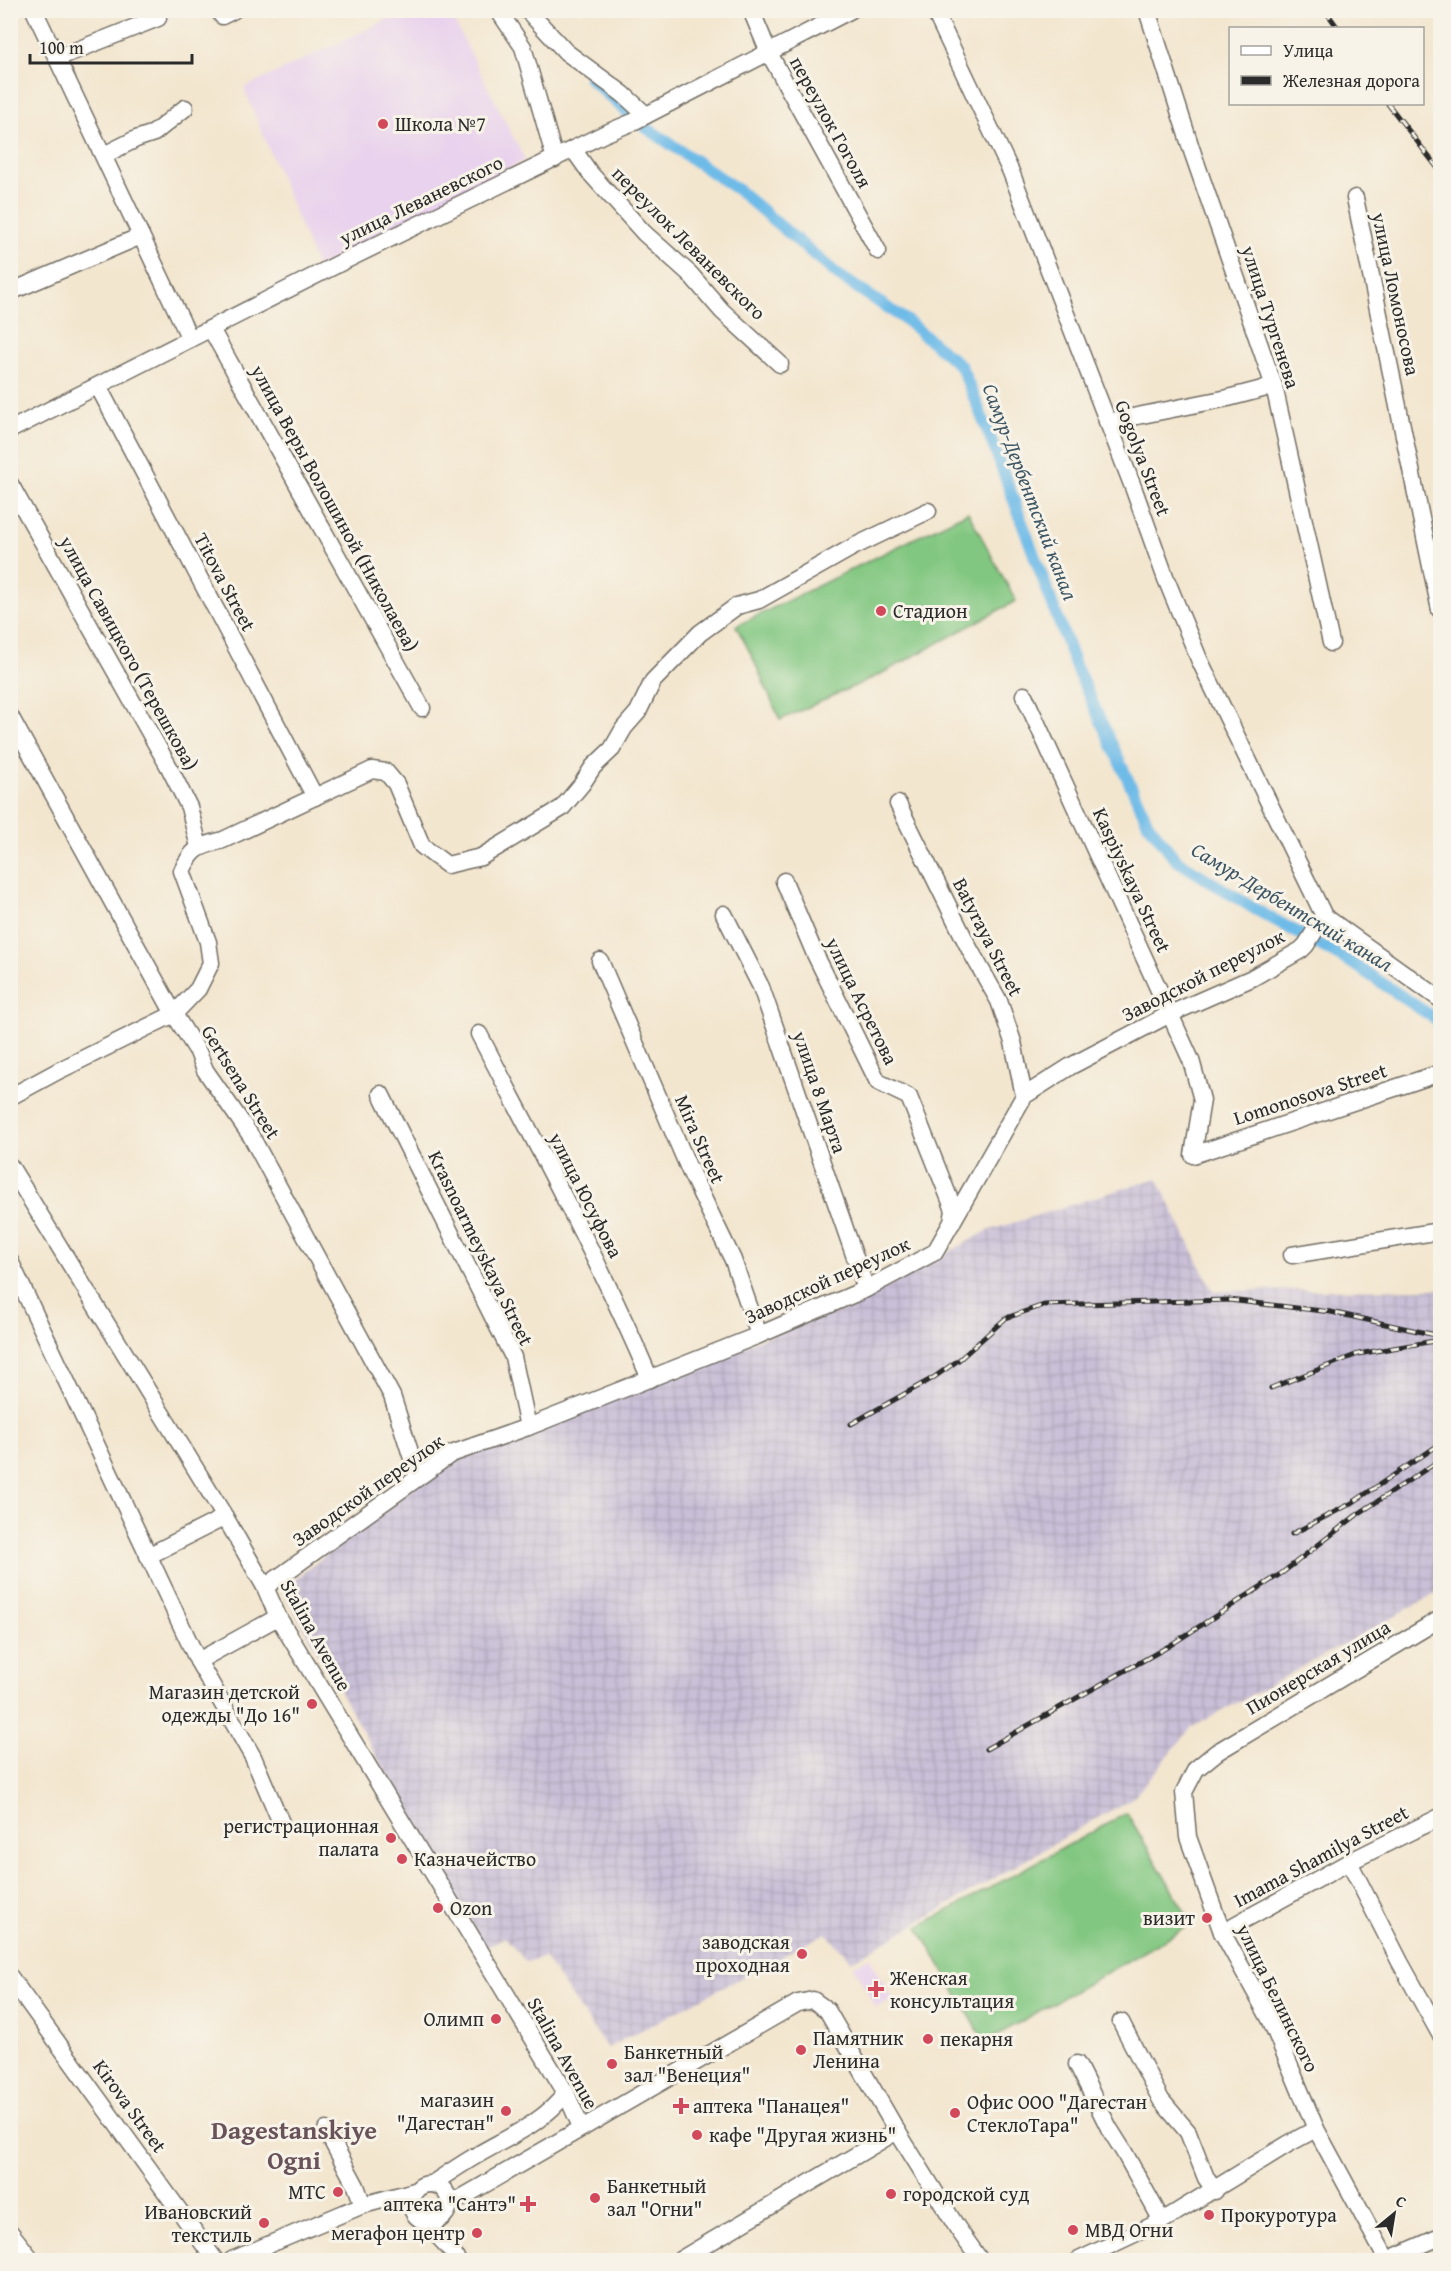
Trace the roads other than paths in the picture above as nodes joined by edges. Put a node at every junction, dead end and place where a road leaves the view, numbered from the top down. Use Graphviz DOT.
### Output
graph roads {
  1 [pos="34,10"];
  2 [pos="498,10"];
  3 [pos="526,10"];
  4 [pos="751,10"];
  5 [pos="851,10"];
  6 [pos="934,10"];
  7 [pos="1147,10"];
  8 [pos="158,18"];
  9 [pos="769,53"];
  10 [pos="57,58"];
  11 [pos="184,108"];
  12 [pos="640,118"];
  13 [pos="573,149"];
  14 [pos="104,155"];
  15 [pos="555,159"];
  16 [pos="1354,198"];
  17 [pos="141,236"];
  18 [pos="878,251"];
  19 [pos="10,292"];
  20 [pos="211,329"];
  21 [pos="190,339"];
  22 [pos="780,364"];
  23 [pos="98,386"];
  24 [pos="1274,386"];
  25 [pos="1107,422"];
  26 [pos="10,430"];
  27 [pos="10,484"];
  28 [pos="928,511"];
  29 [pos="1440,610"];
  30 [pos="1332,643"];
  31 [pos="1024,695"];
  32 [pos="422,708"];
  33 [pos="10,716"];
  34 [pos="315,797"];
  35 [pos="898,804"];
  36 [pos="198,847"];
  37 [pos="784,881"];
  38 [pos="724,914"];
  39 [pos="1321,921"];
  40 [pos="600,961"];
  41 [pos="1440,999"];
  42 [pos="174,1014"];
  43 [pos="1170,1014"];
  44 [pos="478,1034"];
  45 [pos="1440,1073"];
  46 [pos="381,1094"];
  47 [pos="1024,1096"];
  48 [pos="10,1097"];
  49 [pos="1193,1155"];
  50 [pos="10,1166"];
  51 [pos="952,1223"];
  52 [pos="1440,1231"];
  53 [pos="1292,1255"];
  54 [pos="10,1261"];
  55 [pos="866,1289"];
  56 [pos="759,1335"];
  57 [pos="650,1379"];
  58 [pos="528,1427"];
  59 [pos="418,1477"];
  60 [pos="225,1517"];
  61 [pos="148,1556"];
  62 [pos="265,1587"];
  63 [pos="278,1617"];
  64 [pos="1440,1619"];
  65 [pos="198,1661"];
  66 [pos="1217,1752"];
  67 [pos="1440,1817"];
  68 [pos="282,1825"];
  69 [pos="1349,1862"];
  70 [pos="1222,1932"];
  71 [pos="10,1977"];
  72 [pos="1120,2022"];
  73 [pos="1440,2034"];
  74 [pos="1077,2064"];
  75 [pos="566,2094"];
  76 [pos="581,2127"];
  77 [pos="1316,2129"];
  78 [pos="326,2130"];
  79 [pos="897,2131"];
  80 [pos="432,2184"];
  81 [pos="1215,2191"];
  82 [pos="415,2192"];
  83 [pos="368,2204"];
  84 [pos="448,2208"];
  85 [pos="423,2220"];
  86 [pos="1162,2222"];
  87 [pos="10,2232"];
  88 [pos="1440,2237"];
  89 [pos="454,2255"];
  90 [pos="703,2255"];
  91 [pos="32,2260"];
  92 [pos="215,2260"];
  93 [pos="232,2260"];
  94 [pos="680,2260"];
  95 [pos="980,2260"];
  96 [pos="1079,2260"];
  97 [pos="1387,2260"];
  1 -- 10 [label="street"];
  2 -- 15 [label="street"];
  3 -- 12 [label="street"];
  4 -- 9 [label="street, переулок Гоголя"];
  5 -- 9 [label="street, улица Леваневского"];
  6 -- 25 [label="street, Gogolya Street"];
  7 -- 24 [label="street, улица Тургенева"];
  8 -- 10 [label="street"];
  9 -- 12 [label="street, улица Леваневского"];
  9 -- 18 [label="street, переулок Гоголя"];
  10 -- 14 [label="street"];
  11 -- 14 [label="street"];
  12 -- 13 [label="street, улица Леваневского"];
  13 -- 15 [label="street, улица Леваневского"];
  13 -- 22 [label="street, переулок Леваневского"];
  14 -- 17 [label="street"];
  15 -- 20 [label="street, улица Леваневского"];
  16 -- 29 [label="street, улица Ломоносова"];
  17 -- 19 [label="street"];
  17 -- 21 [label="street"];
  20 -- 21 [label="street, улица Леваневского"];
  20 -- 32 [label="street, улица Веры Волошиной (Николаева)"];
  21 -- 23 [label="street, улица Леваневского"];
  23 -- 26 [label="street, улица Леваневского"];
  23 -- 34 [label="street, Titova Street"];
  24 -- 25 [label="street"];
  24 -- 30 [label="street, улица Тургенева"];
  25 -- 39 [label="street, Gogolya Street"];
  27 -- 36 [label="street, улица Савицкого (Терешкова)"];
  28 -- 34 [label="street"];
  31 -- 43 [label="street, Kaspiyskaya Street"];
  33 -- 42 [label="street, Gertsena Street"];
  34 -- 36 [label="street"];
  35 -- 47 [label="street, Batyraya Street"];
  36 -- 42 [label="street"];
  37 -- 51 [label="street, улица Асретова"];
  38 -- 55 [label="street, улица 8 Марта"];
  39 -- 41 [label="street"];
  39 -- 43 [label="street, Заводской переулок"];
  40 -- 56 [label="street, Mira Street"];
  42 -- 48 [label="street"];
  42 -- 59 [label="street, Gertsena Street"];
  43 -- 47 [label="street, Заводской переулок"];
  43 -- 49 [label="street, Kaspiyskaya Street"];
  44 -- 57 [label="street, улица Юсуфова"];
  45 -- 49 [label="street, Lomonosova Street"];
  46 -- 58 [label="street, Krasnoarmeyskaya Street"];
  47 -- 51 [label="street, Заводской переулок"];
  50 -- 60 [label="street, Stalina Avenue"];
  51 -- 55 [label="street, Заводской переулок"];
  52 -- 53 [label="street"];
  54 -- 61 [label="street"];
  55 -- 56 [label="street, Заводской переулок"];
  56 -- 57 [label="street, Заводской переулок"];
  57 -- 58 [label="street, Заводской переулок"];
  58 -- 59 [label="street, Заводской переулок"];
  59 -- 62 [label="street, Заводской переулок"];
  60 -- 61 [label="street"];
  60 -- 62 [label="street, Stalina Avenue"];
  61 -- 65 [label="street"];
  62 -- 63 [label="street, Stalina Avenue"];
  63 -- 65 [label="street"];
  63 -- 75 [label="street, Stalina Avenue"];
  64 -- 66 [label="street, Пионерская улица"];
  65 -- 68 [label="street"];
  66 -- 70 [label="street, улица Белинского"];
  67 -- 69 [label="street, Imama Shamilya Street"];
  69 -- 70 [label="street, Imama Shamilya Street"];
  69 -- 73 [label="street"];
  70 -- 77 [label="street, улица Белинского"];
  71 -- 92 [label="street, Kirova Street"];
  72 -- 81 [label="street"];
  74 -- 86 [label="street"];
  75 -- 76 [label="street, Stalina Avenue"];
  75 -- 80 [label="street"];
  76 -- 79 [label="street"];
  76 -- 84 [label="street"];
  77 -- 81 [label="street"];
  77 -- 97 [label="street, улица Белинского"];
  78 -- 83 [label="street"];
  79 -- 90 [label="street"];
  79 -- 95 [label="street"];
  80 -- 82 [label="street"];
  80 -- 84 [label="street"];
  81 -- 86 [label="street"];
  82 -- 83 [label="street"];
  82 -- 85 [label="street"];
  83 -- 85 [label="street"];
  83 -- 93 [label="street"];
  84 -- 85 [label="street"];
  84 -- 89 [label="street"];
  85 -- 89 [label="street"];
  86 -- 96 [label="street"];
  87 -- 91 [label="street"];
  88 -- 97 [label="street"];
  90 -- 94 [label="street"];
}
